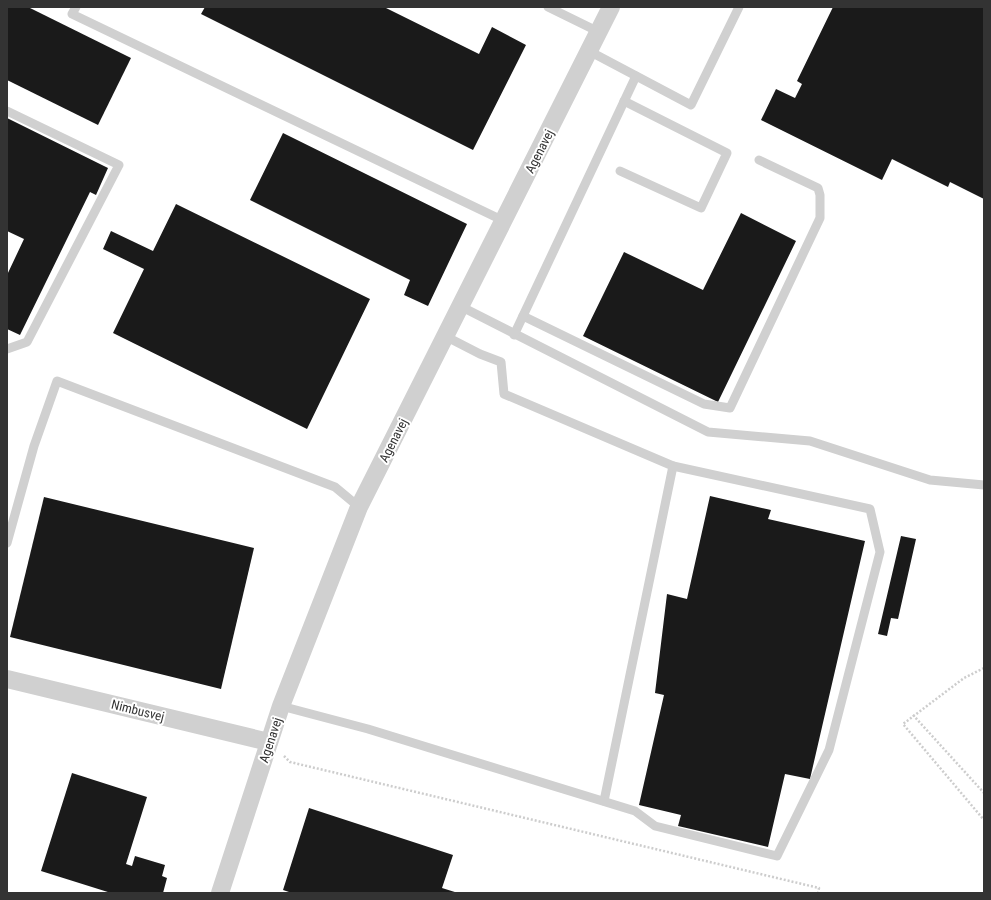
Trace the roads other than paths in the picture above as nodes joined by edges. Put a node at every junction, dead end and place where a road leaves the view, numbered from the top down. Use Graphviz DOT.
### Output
graph roads {
  1 [pos="76,7"];
  2 [pos="548,7"];
  3 [pos="611,7"];
  4 [pos="740,7"];
  5 [pos="599,32"];
  6 [pos="589,51"];
  7 [pos="636,76"];
  8 [pos="624,101"];
  9 [pos="7,110"];
  10 [pos="759,160"];
  11 [pos="620,171"];
  12 [pos="504,221"];
  13 [pos="460,306"];
  14 [pos="523,316"];
  15 [pos="514,335"];
  16 [pos="445,336"];
  17 [pos="7,349"];
  18 [pos="673,466"];
  19 [pos="984,485"];
  20 [pos="359,507"];
  21 [pos="7,543"];
  22 [pos="7,679"];
  23 [pos="281,706"];
  24 [pos="269,742"];
  25 [pos="604,801"];
  26 [pos="220,893"];
  1 -- 12 [label="lane"];
  2 -- 5 [label="lane"];
  3 -- 5 [label="street, Agenavej"];
  4 -- 7 [label="lane"];
  5 -- 6 [label="street, Agenavej"];
  6 -- 7 [label="lane"];
  6 -- 12 [label="street, Agenavej"];
  7 -- 8 [label="lane"];
  8 -- 11 [label="lane"];
  8 -- 14 [label="lane"];
  9 -- 17 [label="lane"];
  10 -- 14 [label="lane"];
  12 -- 13 [label="street, Agenavej"];
  13 -- 15 [label="lane"];
  13 -- 16 [label="street, Agenavej"];
  14 -- 15 [label="lane"];
  15 -- 19 [label="lane"];
  16 -- 18 [label="lane"];
  16 -- 20 [label="street, Agenavej"];
  18 -- 25 [label="lane"];
  18 -- 25 [label="lane"];
  20 -- 21 [label="lane"];
  20 -- 23 [label="street, Agenavej"];
  22 -- 24 [label="street, Nimbusvej"];
  23 -- 24 [label="street, Agenavej"];
  23 -- 25 [label="lane"];
  24 -- 26 [label="street, Agenavej"];
}
